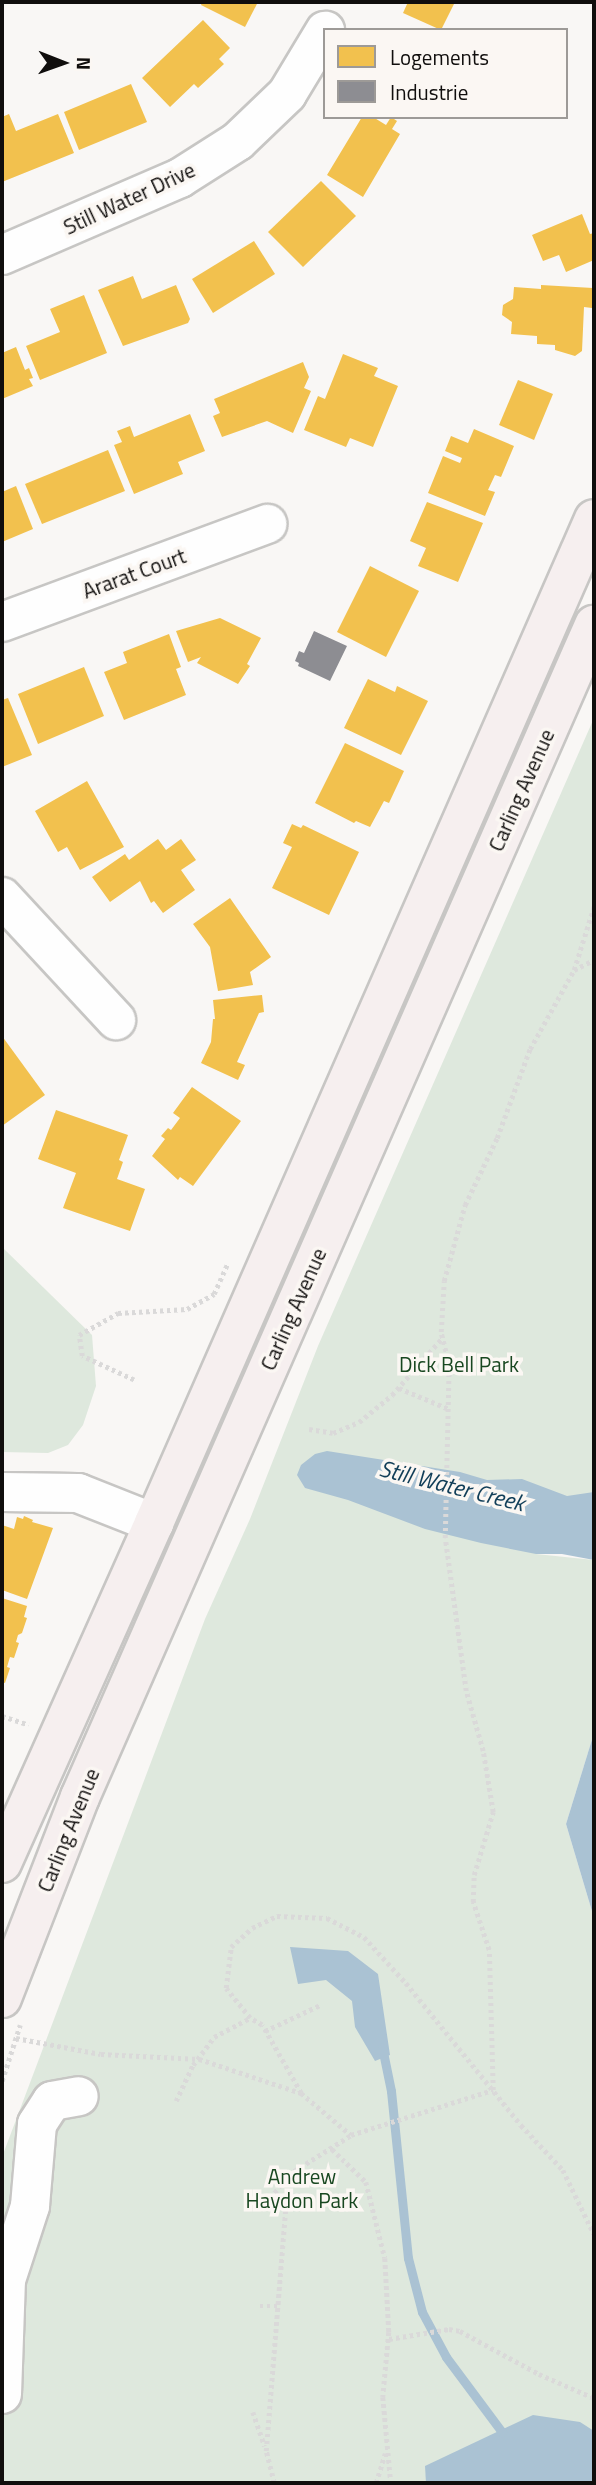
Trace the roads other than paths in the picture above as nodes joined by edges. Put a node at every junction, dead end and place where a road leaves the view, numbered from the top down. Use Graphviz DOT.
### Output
graph roads {
  1 [pos="338,2"];
  2 [pos="326,28"];
  3 [pos="323,33"];
  4 [pos="2,255"];
  5 [pos="594,519"];
  6 [pos="267,524"];
  7 [pos="2,622"];
  8 [pos="594,625"];
  9 [pos="2,897"];
  10 [pos="116,1020"];
  11 [pos="2,1492"];
  12 [pos="155,1523"];
  13 [pos="2,1863"];
  14 [pos="2,1998"];
  15 [pos="79,2096"];
  16 [pos="2,2394"];
  1 -- 2 [label="street, Still Water Drive"];
  3 -- 4 [label="street, Still Water Drive"];
  5 -- 12 [label="main road, Carling Avenue"];
  6 -- 7 [label="street, Ararat Court"];
  8 -- 14 [label="main road, Carling Avenue"];
  9 -- 10 [label="street"];
  11 -- 12 [label="street"];
  12 -- 13 [label="main road, Carling Avenue"];
  15 -- 16 [label="street"];
}
